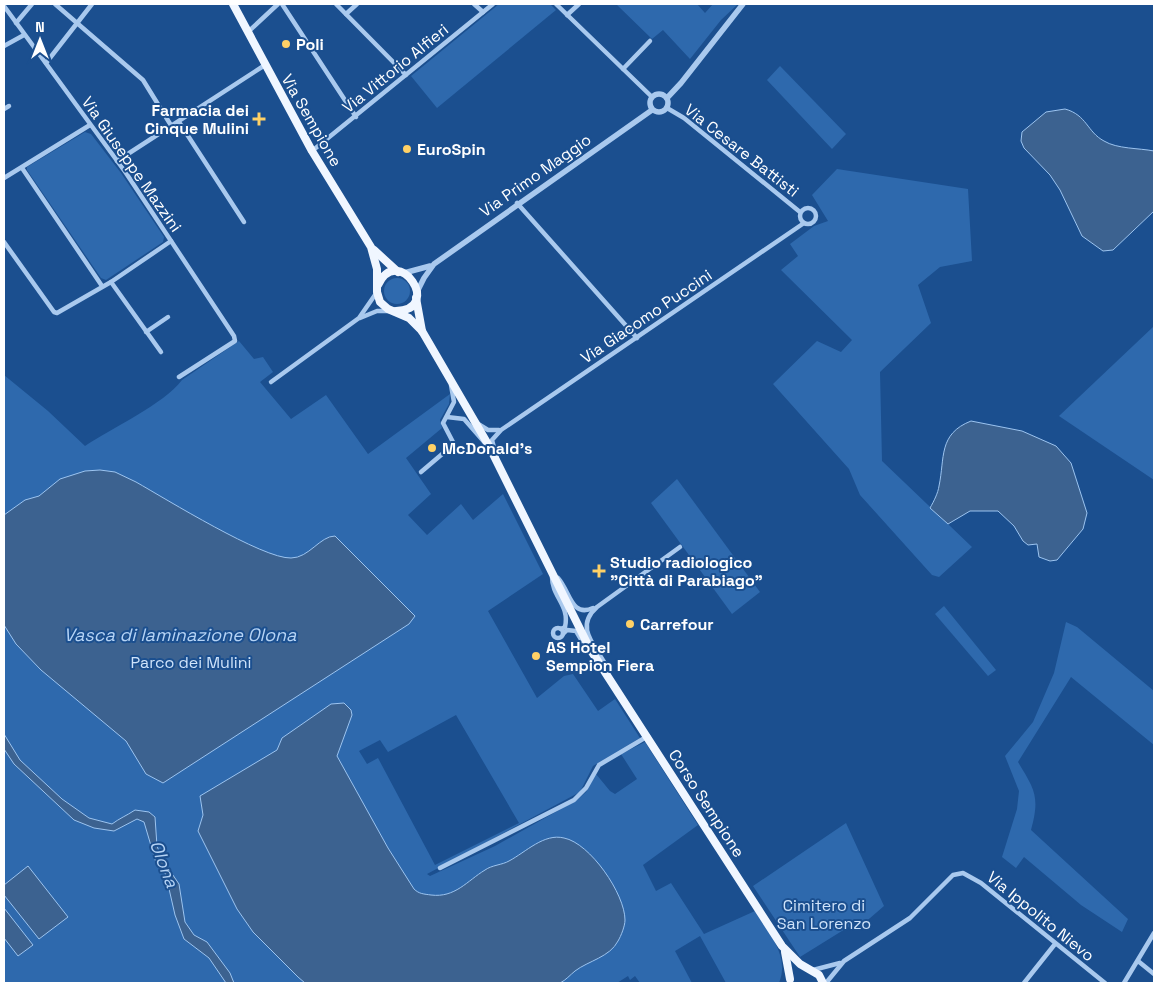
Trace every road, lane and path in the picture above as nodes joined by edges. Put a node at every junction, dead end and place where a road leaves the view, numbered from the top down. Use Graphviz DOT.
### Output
graph roads {
  1 [pos="32,4"];
  2 [pos="55,4"];
  3 [pos="92,4"];
  4 [pos="233,4"];
  5 [pos="278,4"];
  6 [pos="282,4"];
  7 [pos="336,4"];
  8 [pos="357,4"];
  9 [pos="474,4"];
  10 [pos="493,4"];
  11 [pos="556,4"];
  12 [pos="579,4"];
  13 [pos="743,4"];
  14 [pos="4,6"];
  15 [pos="483,12"];
  16 [pos="346,14"];
  17 [pos="567,15"];
  18 [pos="77,23"];
  19 [pos="16,24"];
  20 [pos="248,32"];
  21 [pos="24,35"];
  22 [pos="650,41"];
  23 [pos="4,46"];
  24 [pos="46,63"];
  25 [pos="265,65"];
  26 [pos="623,69"];
  27 [pos="406,75"];
  28 [pos="652,97"];
  29 [pos="666,98"];
  30 [pos="9,106"];
  31 [pos="667,108"];
  32 [pos="4,109"];
  33 [pos="652,110"];
  34 [pos="356,117"];
  35 [pos="179,122"];
  36 [pos="90,125"];
  37 [pos="172,127"];
  38 [pos="312,150"];
  39 [pos="117,161"];
  40 [pos="22,168"];
  41 [pos="4,178"];
  42 [pos="517,204"];
  43 [pos="800,212"];
  44 [pos="244,222"];
  45 [pos="804,223"];
  46 [pos="171,241"];
  47 [pos="4,242"];
  48 [pos="371,247"];
  49 [pos="434,264"];
  50 [pos="401,272"];
  51 [pos="110,282"];
  52 [pos="102,286"];
  53 [pos="377,290"];
  54 [pos="417,295"];
  55 [pos="393,311"];
  56 [pos="168,317"];
  57 [pos="359,318"];
  58 [pos="422,331"];
  59 [pos="146,332"];
  60 [pos="637,338"];
  61 [pos="160,352"];
  62 [pos="180,377"];
  63 [pos="271,382"];
  64 [pos="452,382"];
  65 [pos="447,417"];
  66 [pos="475,422"];
  67 [pos="501,430"];
  68 [pos="489,446"];
  69 [pos="497,461"];
  70 [pos="421,472"];
  71 [pos="680,547"];
  72 [pos="552,573"];
  73 [pos="597,607"];
  74 [pos="561,629"];
  75 [pos="563,634"];
  76 [pos="608,676"];
  77 [pos="648,736"];
  78 [pos="440,868"];
  79 [pos="1154,933"];
  80 [pos="1055,944"];
  81 [pos="782,946"];
  82 [pos="1138,961"];
  83 [pos="844,962"];
  84 [pos="810,969"];
  85 [pos="1154,974"];
  86 [pos="789,982"];
  87 [pos="825,983"];
  88 [pos="1024,983"];
  89 [pos="1105,983"];
  90 [pos="1124,983"];
  1 -- 19 [label="street"];
  2 -- 18 [label="street"];
  3 -- 18 [label="street"];
  4 -- 20 [label="main road, Via Sempione"];
  5 -- 20 [label="street"];
  6 -- 34 [label="street"];
  7 -- 16 [label="street"];
  8 -- 16 [label="street"];
  9 -- 15 [label="street"];
  10 -- 15 [label="street, Via Vittorio Alfieri"];
  11 -- 17 [label="street"];
  12 -- 17 [label="street"];
  13 -- 29 [label="street"];
  14 -- 19 [label="street, Via Giuseppe Mazzini"];
  15 -- 27 [label="street, Via Vittorio Alfieri"];
  16 -- 27 [label="street"];
  17 -- 26 [label="street"];
  18 -- 24 [label="street"];
  18 -- 37 [label="street"];
  19 -- 21 [label="street, Via Giuseppe Mazzini"];
  20 -- 25 [label="main road, Via Sempione"];
  21 -- 23 [label="street"];
  21 -- 24 [label="street, Via Giuseppe Mazzini"];
  22 -- 26 [label="street"];
  24 -- 36 [label="street, Via Giuseppe Mazzini"];
  25 -- 35 [label="street"];
  25 -- 38 [label="main road, Via Sempione"];
  26 -- 28 [label="street"];
  27 -- 34 [label="street, Via Vittorio Alfieri"];
  28 -- 29 [label="street"];
  28 -- 33 [label="street"];
  29 -- 31 [label="street"];
  30 -- 32 [label="street"];
  31 -- 33 [label="street, Via Primo Maggio"];
  31 -- 43 [label="street, Via Cesare Battisti"];
  33 -- 42 [label="street, Via Primo Maggio"];
  34 -- 38 [label="street, Via Vittorio Alfieri"];
  35 -- 37 [label="street"];
  35 -- 44 [label="street"];
  36 -- 39 [label="street, Via Giuseppe Mazzini"];
  36 -- 40 [label="street"];
  37 -- 39 [label="street"];
  38 -- 48 [label="main road, Via Sempione"];
  39 -- 46 [label="street, Via Giuseppe Mazzini"];
  40 -- 41 [label="street"];
  40 -- 52 [label="street"];
  42 -- 49 [label="street, Via Primo Maggio"];
  42 -- 60 [label="street"];
  43 -- 45 [label="street"];
  43 -- 45 [label="street"];
  45 -- 60 [label="street, Via Giacomo Puccini"];
  46 -- 51 [label="street"];
  46 -- 62 [label="street, Via Giuseppe Mazzini"];
  47 -- 52 [label="street"];
  48 -- 50 [label="main road, Via Sempione"];
  48 -- 53 [label="main road, Via Sempione"];
  49 -- 50 [label="street, Via Primo Maggio"];
  49 -- 54 [label="street, Via Primo Maggio"];
  50 -- 53 [label="main road"];
  50 -- 54 [label="main road"];
  51 -- 52 [label="street"];
  51 -- 59 [label="street"];
  53 -- 55 [label="main road"];
  53 -- 57 [label="street"];
  54 -- 55 [label="main road"];
  54 -- 58 [label="main road, Corso Sempione"];
  55 -- 57 [label="street"];
  55 -- 58 [label="main road, Corso Sempione"];
  56 -- 59 [label="street"];
  57 -- 63 [label="street"];
  58 -- 64 [label="main road, Corso Sempione"];
  59 -- 61 [label="street"];
  60 -- 67 [label="street, Via Giacomo Puccini"];
  64 -- 65 [label="street"];
  64 -- 66 [label="main road, Corso Sempione"];
  65 -- 68 [label="street, Corso Sempione"];
  65 -- 70 [label="street"];
  66 -- 67 [label="street"];
  66 -- 68 [label="main road, Corso Sempione"];
  67 -- 69 [label="street"];
  68 -- 69 [label="main road, Corso Sempione"];
  69 -- 72 [label="main road, Corso Sempione"];
  71 -- 73 [label="street"];
  72 -- 73 [label="street"];
  72 -- 74 [label="street, Corso Sempione"];
  72 -- 76 [label="main road, Corso Sempione"];
  73 -- 76 [label="street"];
  74 -- 75 [label="street, Corso Sempione"];
  74 -- 75 [label="street, Corso Sempione"];
  75 -- 76 [label="street, Corso Sempione"];
  76 -- 77 [label="main road, Corso Sempione"];
  77 -- 78 [label="street"];
  77 -- 81 [label="main road, Corso Sempione"];
  79 -- 82 [label="street"];
  80 -- 83 [label="street, Via Ippolito Nievo"];
  80 -- 88 [label="street"];
  80 -- 89 [label="street, Via Ippolito Nievo"];
  81 -- 84 [label="main road, Corso Sempione"];
  81 -- 86 [label="main road, Corso Sempione"];
  82 -- 85 [label="street"];
  82 -- 90 [label="street"];
  83 -- 84 [label="street"];
  83 -- 87 [label="street"];
  84 -- 86 [label="main road"];
  84 -- 87 [label="main road, Corso Sempione"];
}
